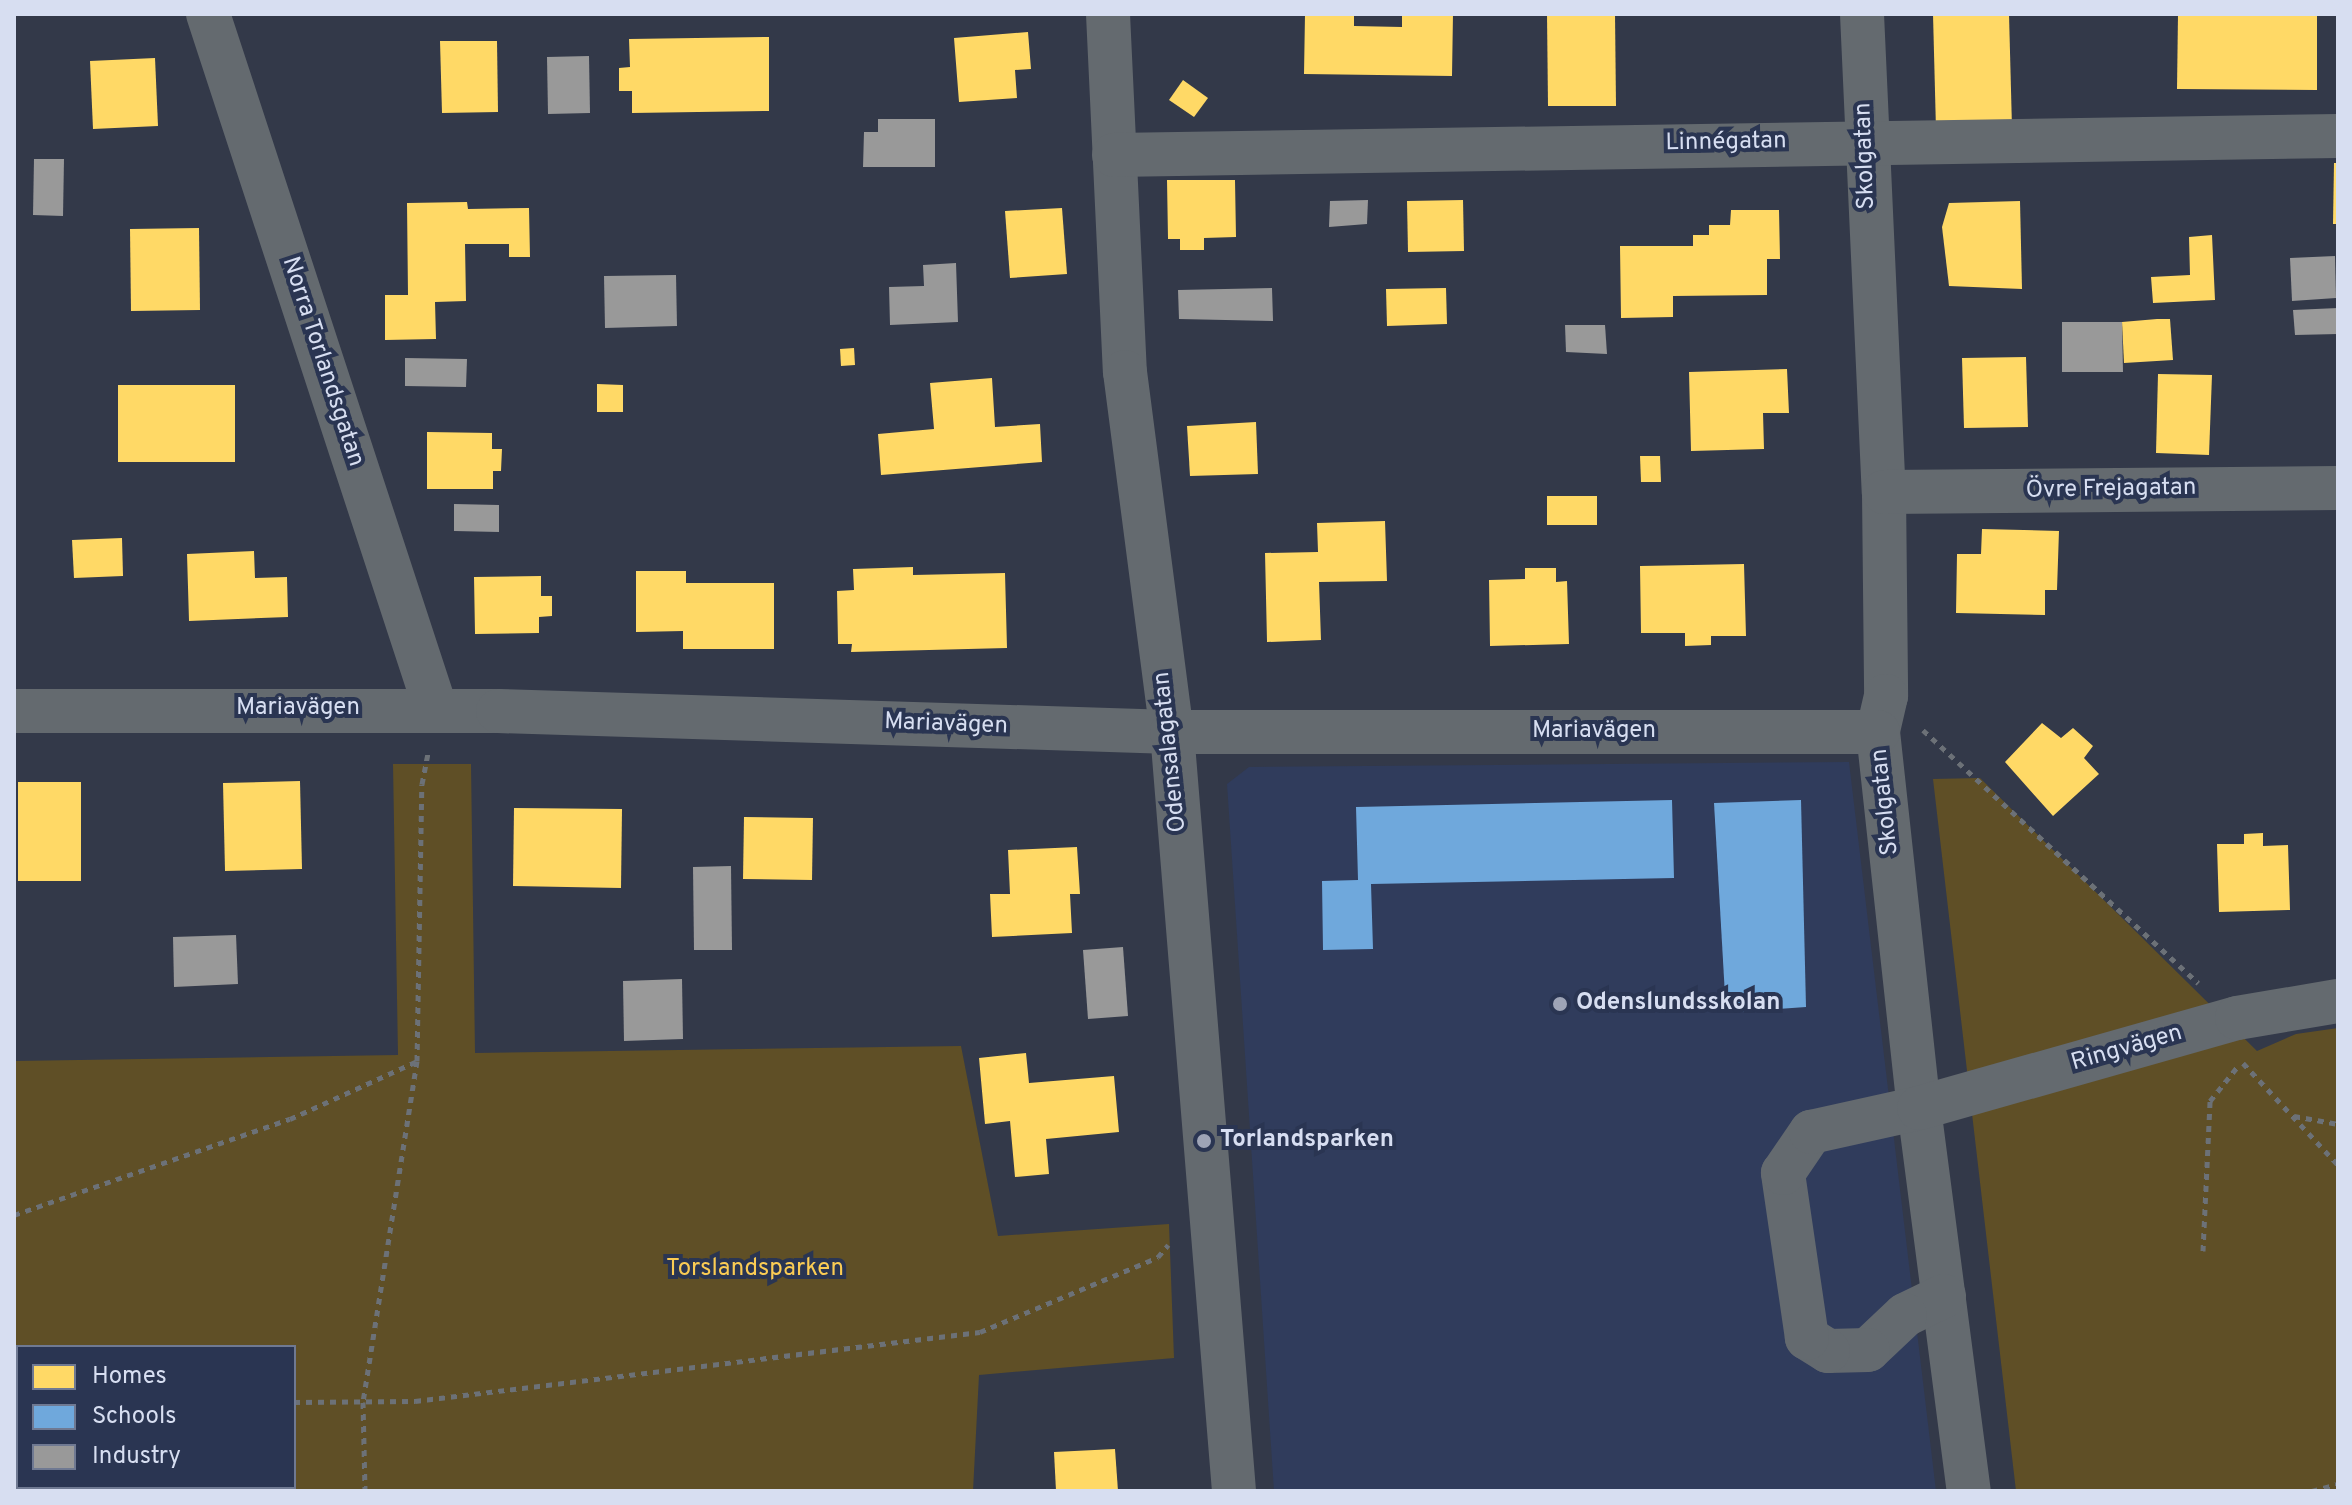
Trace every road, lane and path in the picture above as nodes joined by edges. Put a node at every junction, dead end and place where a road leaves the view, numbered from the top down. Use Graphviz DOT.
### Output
graph roads {
  1 [pos="208,14"];
  2 [pos="1108,14"];
  3 [pos="1862,14"];
  4 [pos="2338,136"];
  5 [pos="1865,140"];
  6 [pos="1114,155"];
  7 [pos="2338,488"];
  8 [pos="1884,492"];
  9 [pos="436,710"];
  10 [pos="14,711"];
  11 [pos="1882,714"];
  12 [pos="1172,732"];
  13 [pos="2338,1001"];
  14 [pos="2237,1018"];
  15 [pos="417,1061"];
  16 [pos="2242,1061"];
  17 [pos="1919,1108"];
  18 [pos="2293,1116"];
  19 [pos="2338,1124"];
  20 [pos="2338,1165"];
  21 [pos="1208,1194"];
  22 [pos="14,1215"];
  23 [pos="2203,1251"];
  24 [pos="1944,1296"];
  25 [pos="296,1402"];
  26 [pos="363,1402"];
  27 [pos="2338,1484"];
  28 [pos="365,1491"];
  29 [pos="1234,1491"];
  30 [pos="1969,1491"];
  31 [pos="2312,1491"];
  1 -- 9 [label="street, Norra Torlandsgatan"];
  2 -- 6 [label="street, Odensalagatan"];
  3 -- 5 [label="street, Skolgatan"];
  4 -- 5 [label="street, Linnégatan"];
  5 -- 6 [label="street, Linnégatan"];
  5 -- 8 [label="street, Skolgatan"];
  6 -- 12 [label="street, Odensalagatan"];
  7 -- 8 [label="street, Övre Frejagatan"];
  8 -- 11 [label="street, Skolgatan"];
  9 -- 10 [label="street, Mariavägen"];
  9 -- 12 [label="street, Mariavägen"];
  9 -- 15 [label="path"];
  11 -- 12 [label="street, Mariavägen"];
  11 -- 14 [label="path"];
  11 -- 17 [label="street, Skolgatan"];
  12 -- 21 [label="street, Odensalagatan"];
  13 -- 14 [label="street, Ringvägen"];
  14 -- 16 [label="path"];
  14 -- 17 [label="street, Ringvägen"];
  15 -- 22 [label="path"];
  15 -- 26 [label="path"];
  16 -- 18 [label="path"];
  16 -- 23 [label="path"];
  17 -- 24 [label="street, Skolgatan"];
  17 -- 24 [label="street, Ringvägen"];
  18 -- 19 [label="path"];
  18 -- 20 [label="path"];
  21 -- 26 [label="path"];
  21 -- 29 [label="street, Odensalagatan"];
  24 -- 30 [label="street, Skolgatan"];
  25 -- 26 [label="path"];
  26 -- 28 [label="path"];
  27 -- 31 [label="path"];
}
